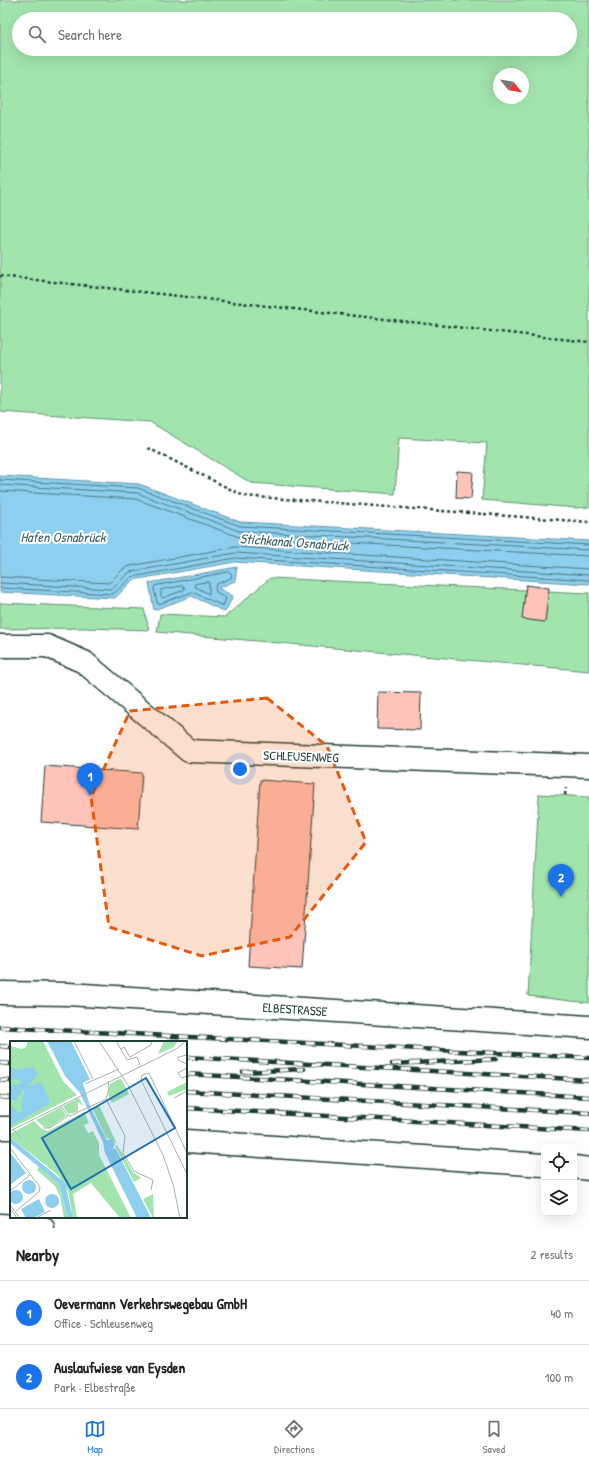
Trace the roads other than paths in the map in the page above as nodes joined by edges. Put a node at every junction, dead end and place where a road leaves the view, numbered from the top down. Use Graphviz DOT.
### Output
graph roads {
  1 [pos="0,646"];
  2 [pos="589,766"];
  3 [pos="0,993"];
  4 [pos="589,1027"];
  5 [pos="187,1140"];
  6 [pos="541,1165"];
  7 [pos="577,1168"];
  8 [pos="589,1168"];
  9 [pos="0,1225"];
  10 [pos="43,1228"];
  1 -- 2 [label="street, SCHLEUSENWEG"];
  3 -- 4 [label="street, ELBESTRASSE"];
  5 -- 6 [label="street"];
  7 -- 8 [label="street"];
  9 -- 10 [label="street"];
}
